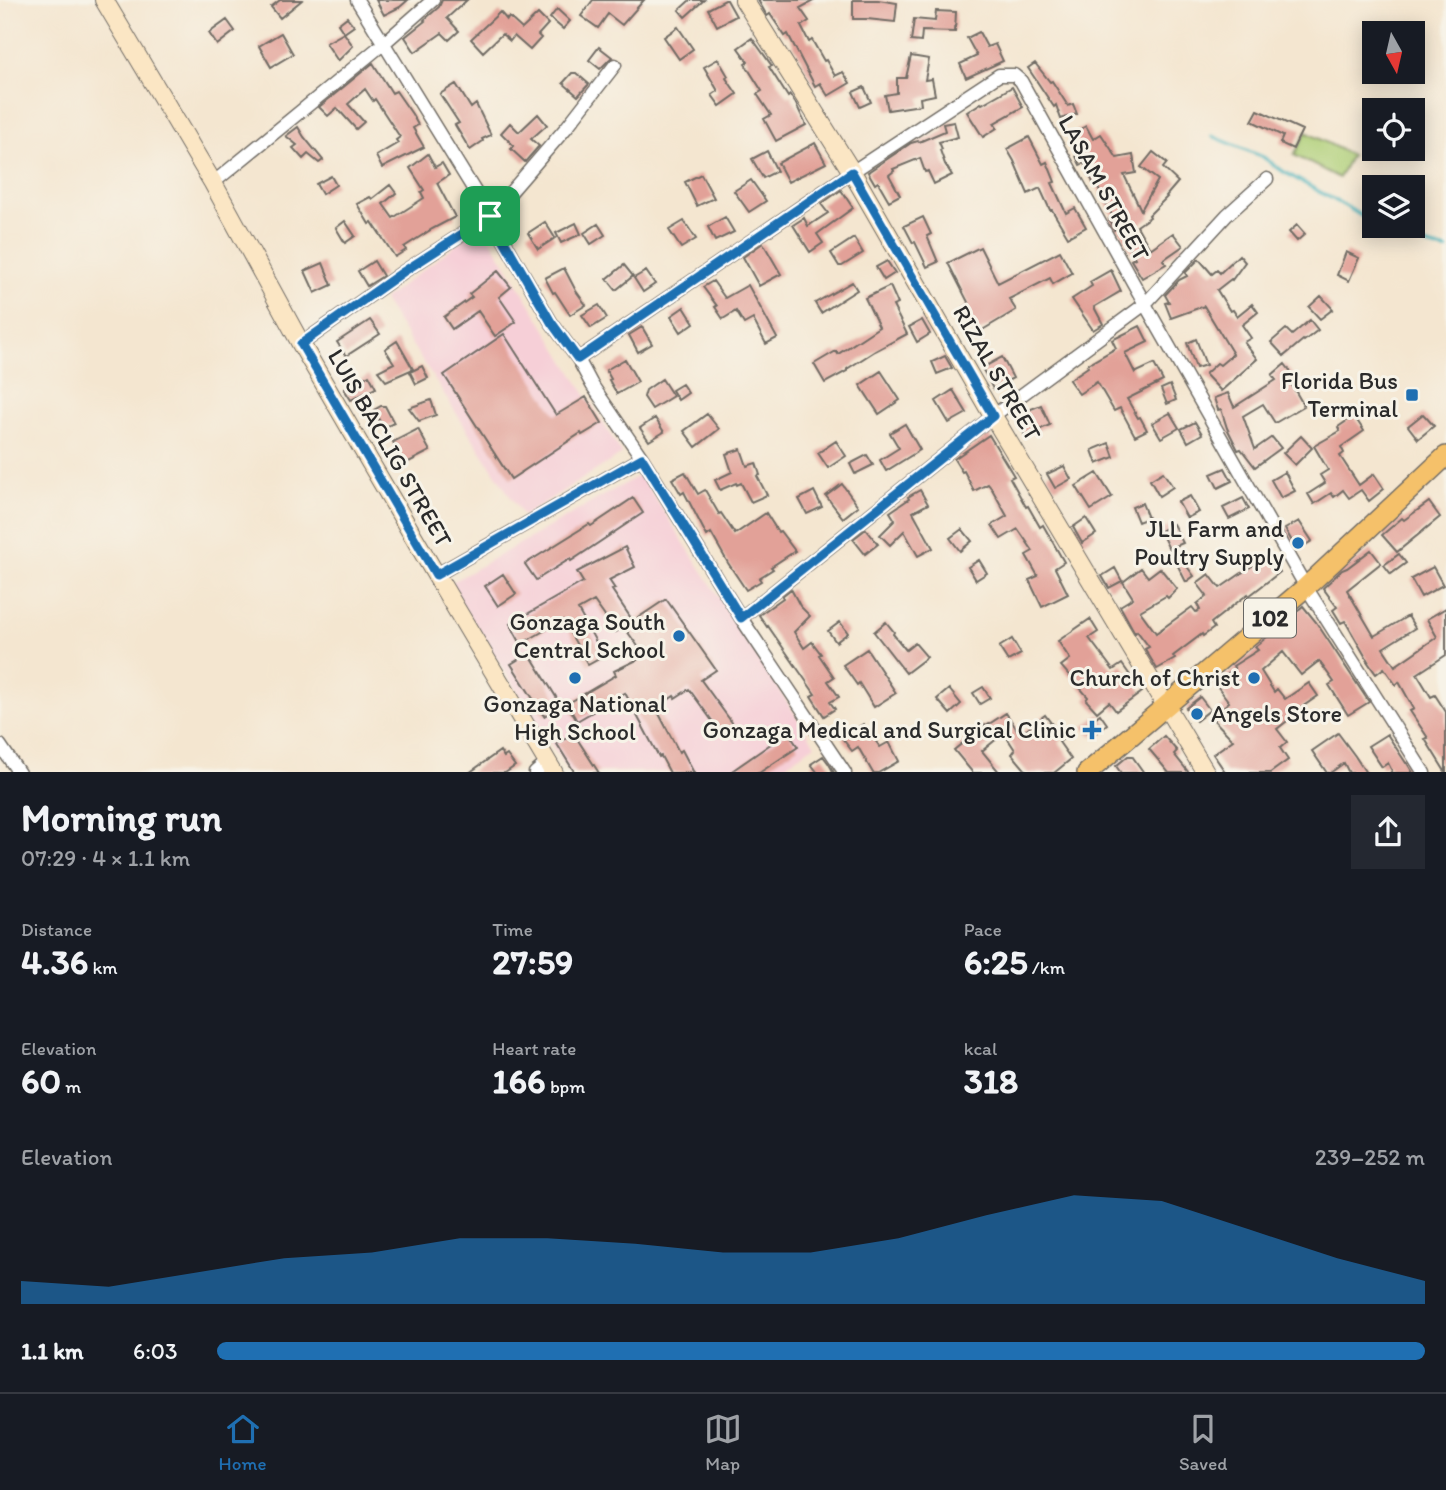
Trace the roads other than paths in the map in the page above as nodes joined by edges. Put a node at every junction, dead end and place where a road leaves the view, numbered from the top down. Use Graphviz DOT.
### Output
graph roads {
  1 [pos="104,0"];
  2 [pos="357,0"];
  3 [pos="433,0"];
  4 [pos="744,0"];
  5 [pos="383,44"];
  6 [pos="615,65"];
  7 [pos="852,172"];
  8 [pos="1268,180"];
  9 [pos="213,183"];
  10 [pos="490,216"];
  11 [pos="1144,304"];
  12 [pos="301,344"];
  13 [pos="578,359"];
  14 [pos="993,416"];
  15 [pos="1446,456"];
  16 [pos="642,458"];
  17 [pos="436,575"];
  18 [pos="1306,587"];
  19 [pos="741,618"];
  20 [pos="1166,707"];
  21 [pos="0,745"];
  22 [pos="546,769"];
  23 [pos="19,772"];
  24 [pos="845,772"];
  25 [pos="1087,772"];
  26 [pos="1206,772"];
  27 [pos="1424,772"];
  1 -- 9 [label="street, LUIS BACLIG STREET"];
  2 -- 5 [label="street"];
  3 -- 5 [label="street"];
  4 -- 7 [label="street, RIZAL STREET"];
  5 -- 9 [label="street"];
  5 -- 10 [label="street"];
  6 -- 10 [label="street"];
  7 -- 11 [label="street, LASAM STREET"];
  7 -- 13 [label="street, LASAM STREET"];
  7 -- 14 [label="street, RIZAL STREET"];
  8 -- 11 [label="street"];
  9 -- 12 [label="street, LUIS BACLIG STREET"];
  10 -- 12 [label="street"];
  10 -- 13 [label="street"];
  11 -- 14 [label="street"];
  11 -- 18 [label="street, LASAM STREET"];
  12 -- 17 [label="street, LUIS BACLIG STREET"];
  13 -- 16 [label="street"];
  14 -- 19 [label="street"];
  14 -- 20 [label="street, RIZAL STREET"];
  15 -- 18 [label="main road, 102"];
  16 -- 17 [label="street"];
  16 -- 19 [label="street"];
  17 -- 22 [label="street, LUIS BACLIG STREET"];
  18 -- 20 [label="main road, 102"];
  18 -- 27 [label="street, LASAM STREET"];
  19 -- 24 [label="street"];
  20 -- 25 [label="main road, 102"];
  20 -- 26 [label="street, RIZAL STREET"];
  21 -- 23 [label="street"];
}
